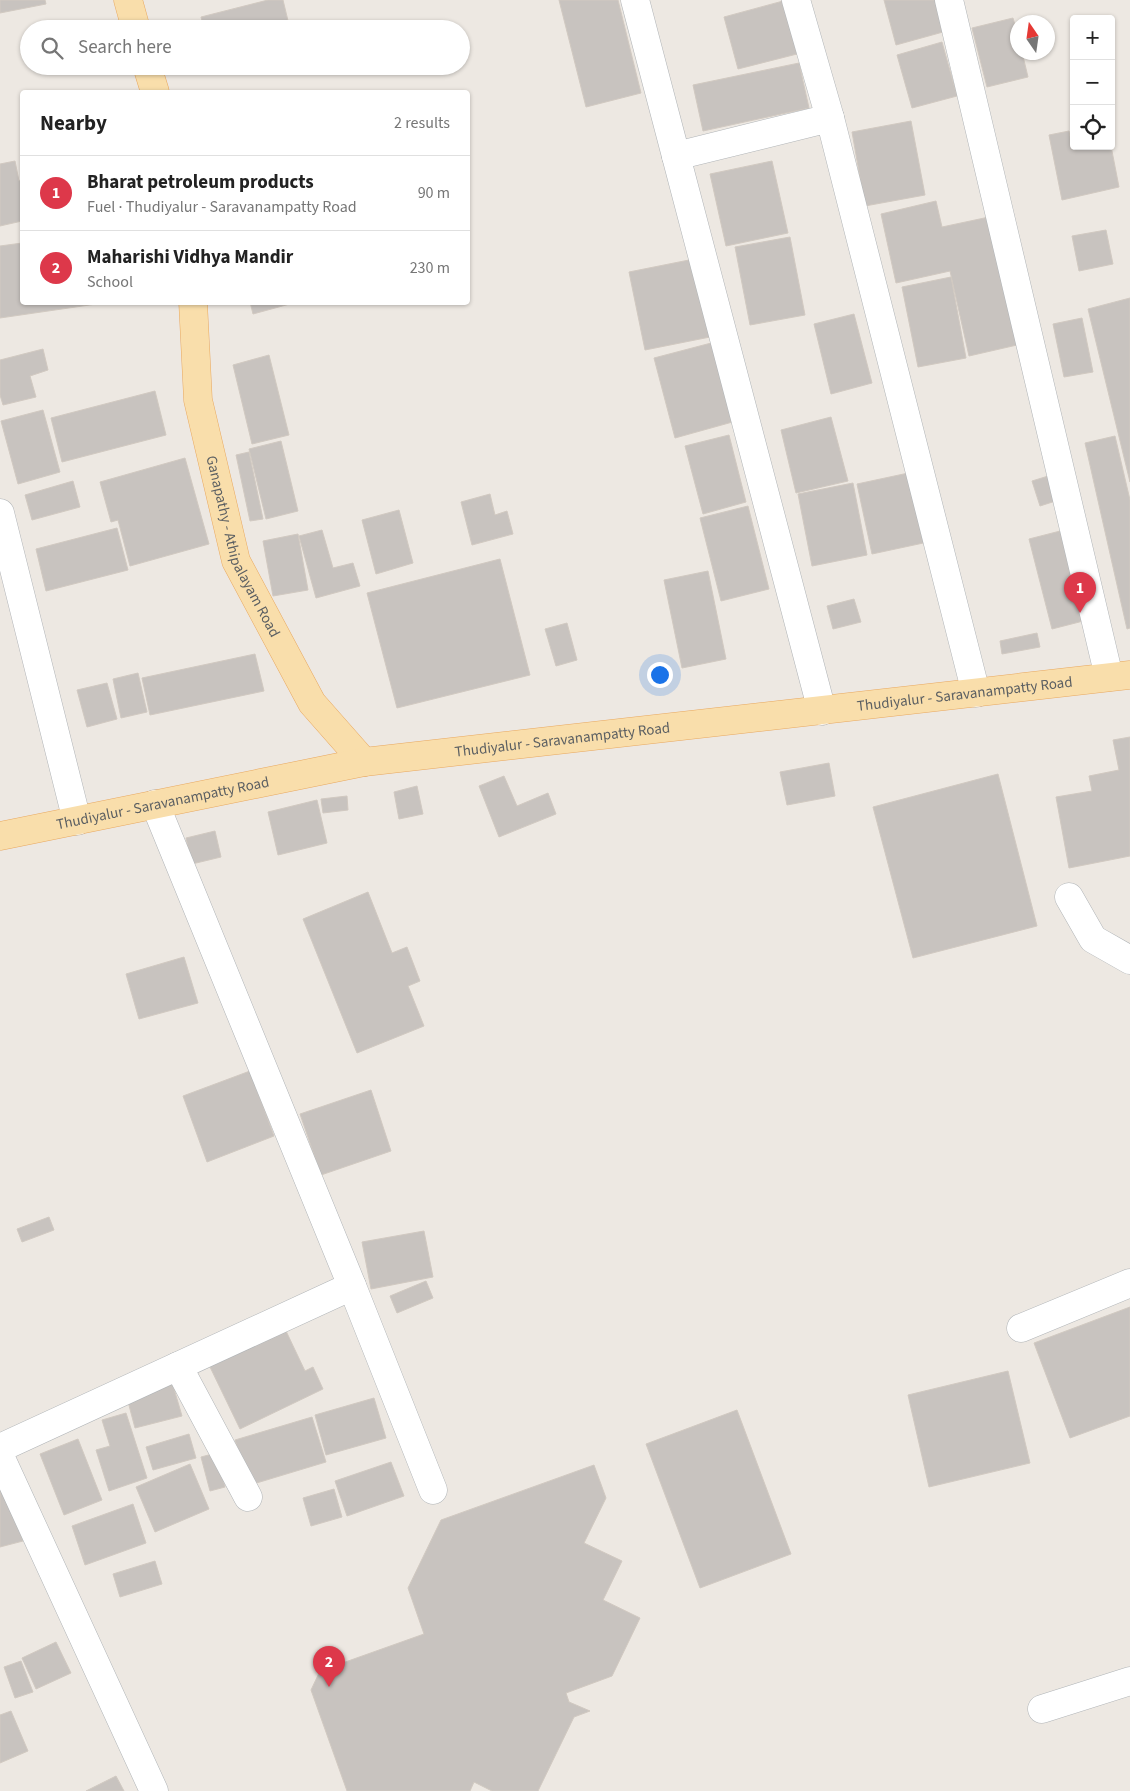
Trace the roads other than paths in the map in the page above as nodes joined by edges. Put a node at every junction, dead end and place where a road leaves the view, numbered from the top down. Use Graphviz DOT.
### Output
graph roads {
  1 [pos="128,0"];
  2 [pos="635,0"];
  3 [pos="796,0"];
  4 [pos="949,0"];
  5 [pos="134,20"];
  6 [pos="150,75"];
  7 [pos="154,90"];
  8 [pos="830,118"];
  9 [pos="676,156"];
  10 [pos="193,305"];
  11 [pos="0,513"];
  12 [pos="1119,676"];
  13 [pos="976,693"];
  14 [pos="822,711"];
  15 [pos="364,762"];
  16 [pos="155,804"];
  17 [pos="77,821"];
  18 [pos="0,836"];
  19 [pos="1069,896"];
  20 [pos="1130,960"];
  21 [pos="1130,1283"];
  22 [pos="352,1286"];
  23 [pos="1021,1328"];
  24 [pos="178,1366"];
  25 [pos="0,1448"];
  26 [pos="0,1456"];
  27 [pos="433,1490"];
  28 [pos="248,1497"];
  29 [pos="1130,1681"];
  30 [pos="1042,1709"];
  31 [pos="154,1791"];
  1 -- 5 [label="main road"];
  2 -- 9 [label="street"];
  3 -- 8 [label="street"];
  4 -- 12 [label="street"];
  6 -- 7 [label="main road"];
  8 -- 9 [label="street"];
  8 -- 13 [label="street"];
  9 -- 14 [label="street"];
  10 -- 15 [label="main road, Ganapathy - Athipalayam Road"];
  11 -- 17 [label="street"];
  12 -- 13 [label="main road, Thudiyalur - Saravanampatty Road"];
  13 -- 14 [label="main road, Thudiyalur - Saravanampatty Road"];
  14 -- 15 [label="main road, Thudiyalur - Saravanampatty Road"];
  15 -- 16 [label="main road, Thudiyalur - Saravanampatty Road"];
  16 -- 17 [label="main road, Thudiyalur - Saravanampatty Road"];
  16 -- 22 [label="street"];
  17 -- 18 [label="main road, Thudiyalur - Saravanampatty Road"];
  19 -- 20 [label="street"];
  21 -- 23 [label="street"];
  22 -- 24 [label="street"];
  22 -- 27 [label="street"];
  24 -- 25 [label="street"];
  24 -- 28 [label="street"];
  26 -- 31 [label="street"];
  29 -- 30 [label="street"];
}
